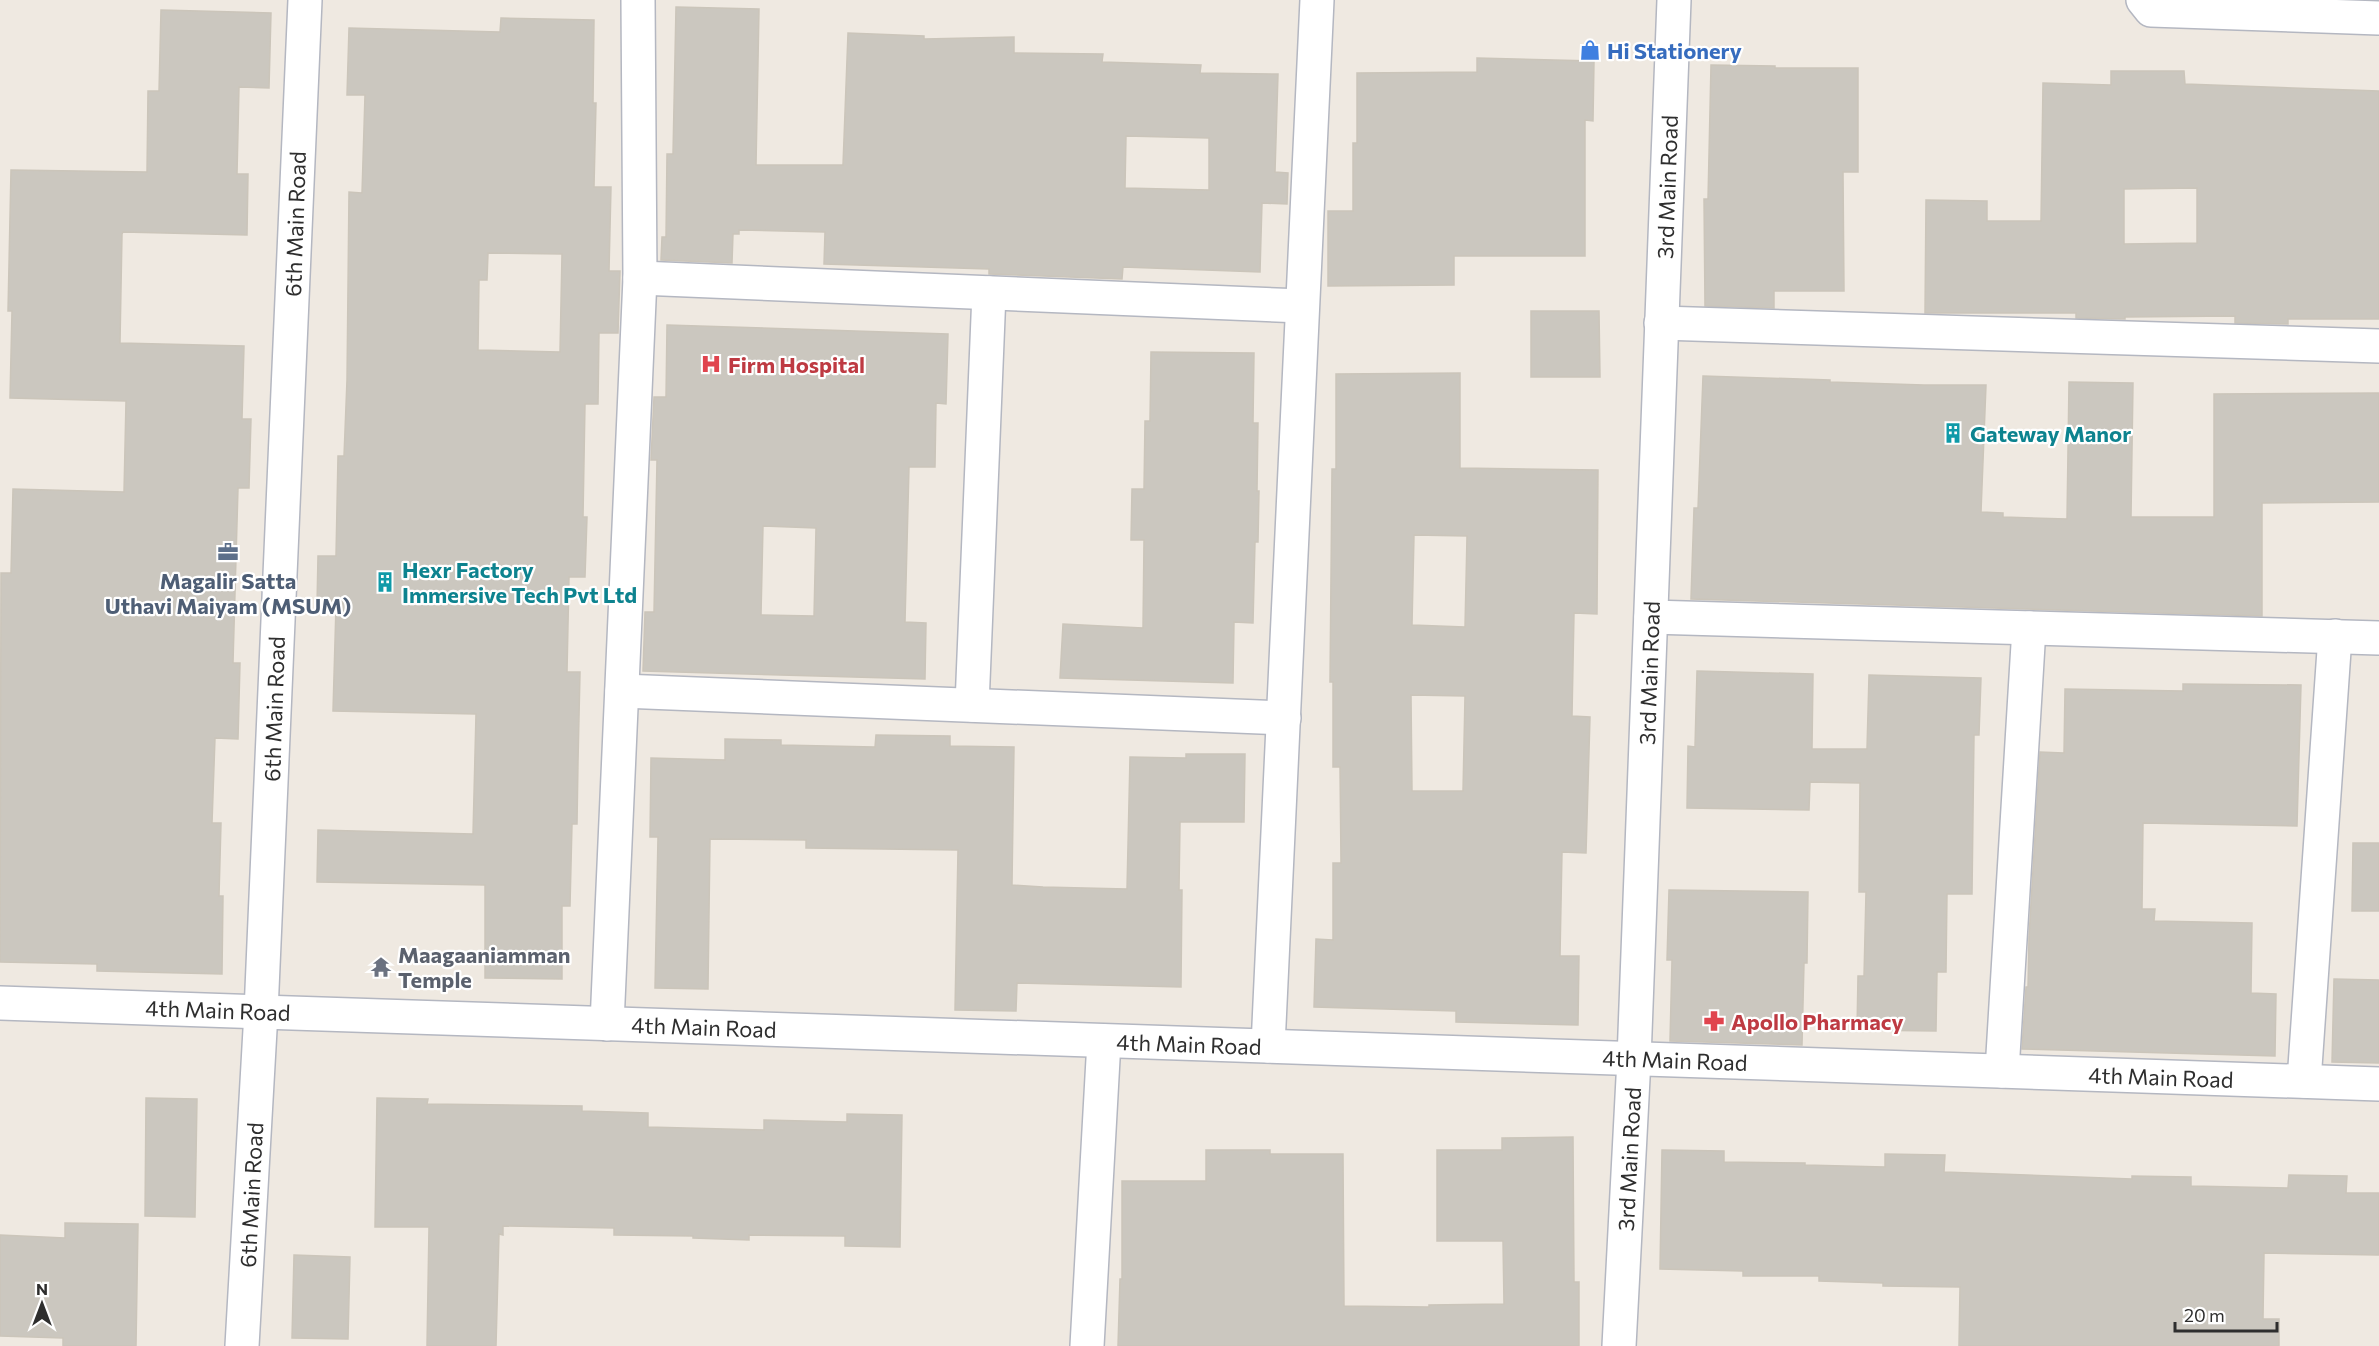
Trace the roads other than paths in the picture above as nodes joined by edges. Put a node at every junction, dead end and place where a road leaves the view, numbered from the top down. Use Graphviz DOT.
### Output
graph roads {
  1 [pos="305,0"];
  2 [pos="638,0"];
  3 [pos="1317,0"];
  4 [pos="1674,0"];
  5 [pos="2143,0"];
  6 [pos="2379,18"];
  7 [pos="640,278"];
  8 [pos="989,293"];
  9 [pos="1302,306"];
  10 [pos="1661,323"];
  11 [pos="2379,346"];
  12 [pos="1651,617"];
  13 [pos="2029,628"];
  14 [pos="2335,636"];
  15 [pos="2379,638"];
  16 [pos="622,691"];
  17 [pos="972,705"];
  18 [pos="1284,718"];
  19 [pos="0,1003"];
  20 [pos="261,1012"];
  21 [pos="607,1024"];
  22 [pos="1104,1041"];
  23 [pos="1268,1046"];
  24 [pos="1634,1059"];
  25 [pos="2002,1071"];
  26 [pos="2304,1082"];
  27 [pos="2379,1084"];
  28 [pos="242,1346"];
  29 [pos="1087,1346"];
  30 [pos="1619,1346"];
  1 -- 20 [label="street, 6th Main Road"];
  2 -- 7 [label="street"];
  3 -- 9 [label="street"];
  4 -- 10 [label="street, 3rd Main Road"];
  5 -- 6 [label="street"];
  7 -- 8 [label="street"];
  7 -- 16 [label="street"];
  8 -- 9 [label="street"];
  8 -- 17 [label="street"];
  9 -- 18 [label="street"];
  10 -- 11 [label="street"];
  10 -- 12 [label="street, 3rd Main Road"];
  12 -- 13 [label="street"];
  12 -- 24 [label="street, 3rd Main Road"];
  13 -- 14 [label="street"];
  13 -- 25 [label="street"];
  14 -- 15 [label="street"];
  14 -- 26 [label="street"];
  16 -- 17 [label="street"];
  16 -- 21 [label="street"];
  17 -- 18 [label="street"];
  18 -- 23 [label="street"];
  19 -- 20 [label="street, 4th Main Road"];
  20 -- 21 [label="street, 4th Main Road"];
  20 -- 28 [label="street, 6th Main Road"];
  21 -- 22 [label="street, 4th Main Road"];
  22 -- 23 [label="street, 4th Main Road"];
  22 -- 29 [label="street"];
  23 -- 24 [label="street, 4th Main Road"];
  24 -- 25 [label="street, 4th Main Road"];
  24 -- 30 [label="street, 3rd Main Road"];
  25 -- 26 [label="street, 4th Main Road"];
  26 -- 27 [label="street, 4th Main Road"];
}
